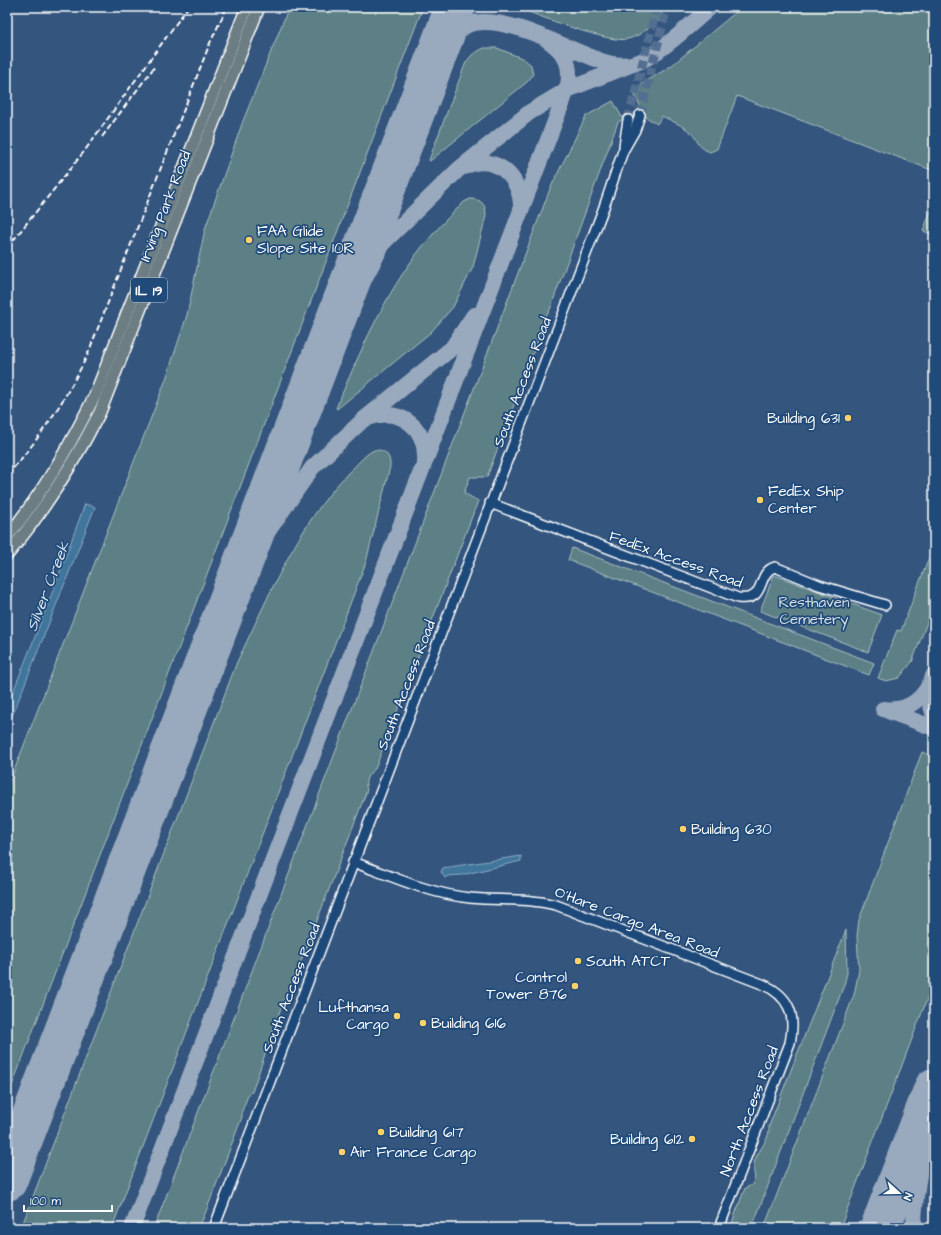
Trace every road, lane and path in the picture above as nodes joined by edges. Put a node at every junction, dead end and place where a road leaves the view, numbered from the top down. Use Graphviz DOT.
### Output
graph roads {
  1 [pos="247,7"];
  2 [pos="259,7"];
  3 [pos="640,115"];
  4 [pos="628,120"];
  5 [pos="623,151"];
  6 [pos="490,503"];
  7 [pos="7,537"];
  8 [pos="7,555"];
  9 [pos="885,605"];
  10 [pos="353,862"];
  11 [pos="786,1002"];
  12 [pos="214,1228"];
  13 [pos="719,1228"];
  1 -- 7 [label="main road, Irving Park Road / IL 19"];
  2 -- 8 [label="main road, Irving Park Road / IL 19"];
  3 -- 5 [label="street, South Access Road"];
  4 -- 5 [label="street, South Access Road"];
  5 -- 6 [label="street, South Access Road"];
  6 -- 9 [label="street, FedEx Access Road"];
  6 -- 10 [label="street, South Access Road"];
  10 -- 11 [label="street, O'Hare Cargo Area Road"];
  10 -- 12 [label="street, South Access Road"];
  11 -- 13 [label="street, North Access Road"];
}
